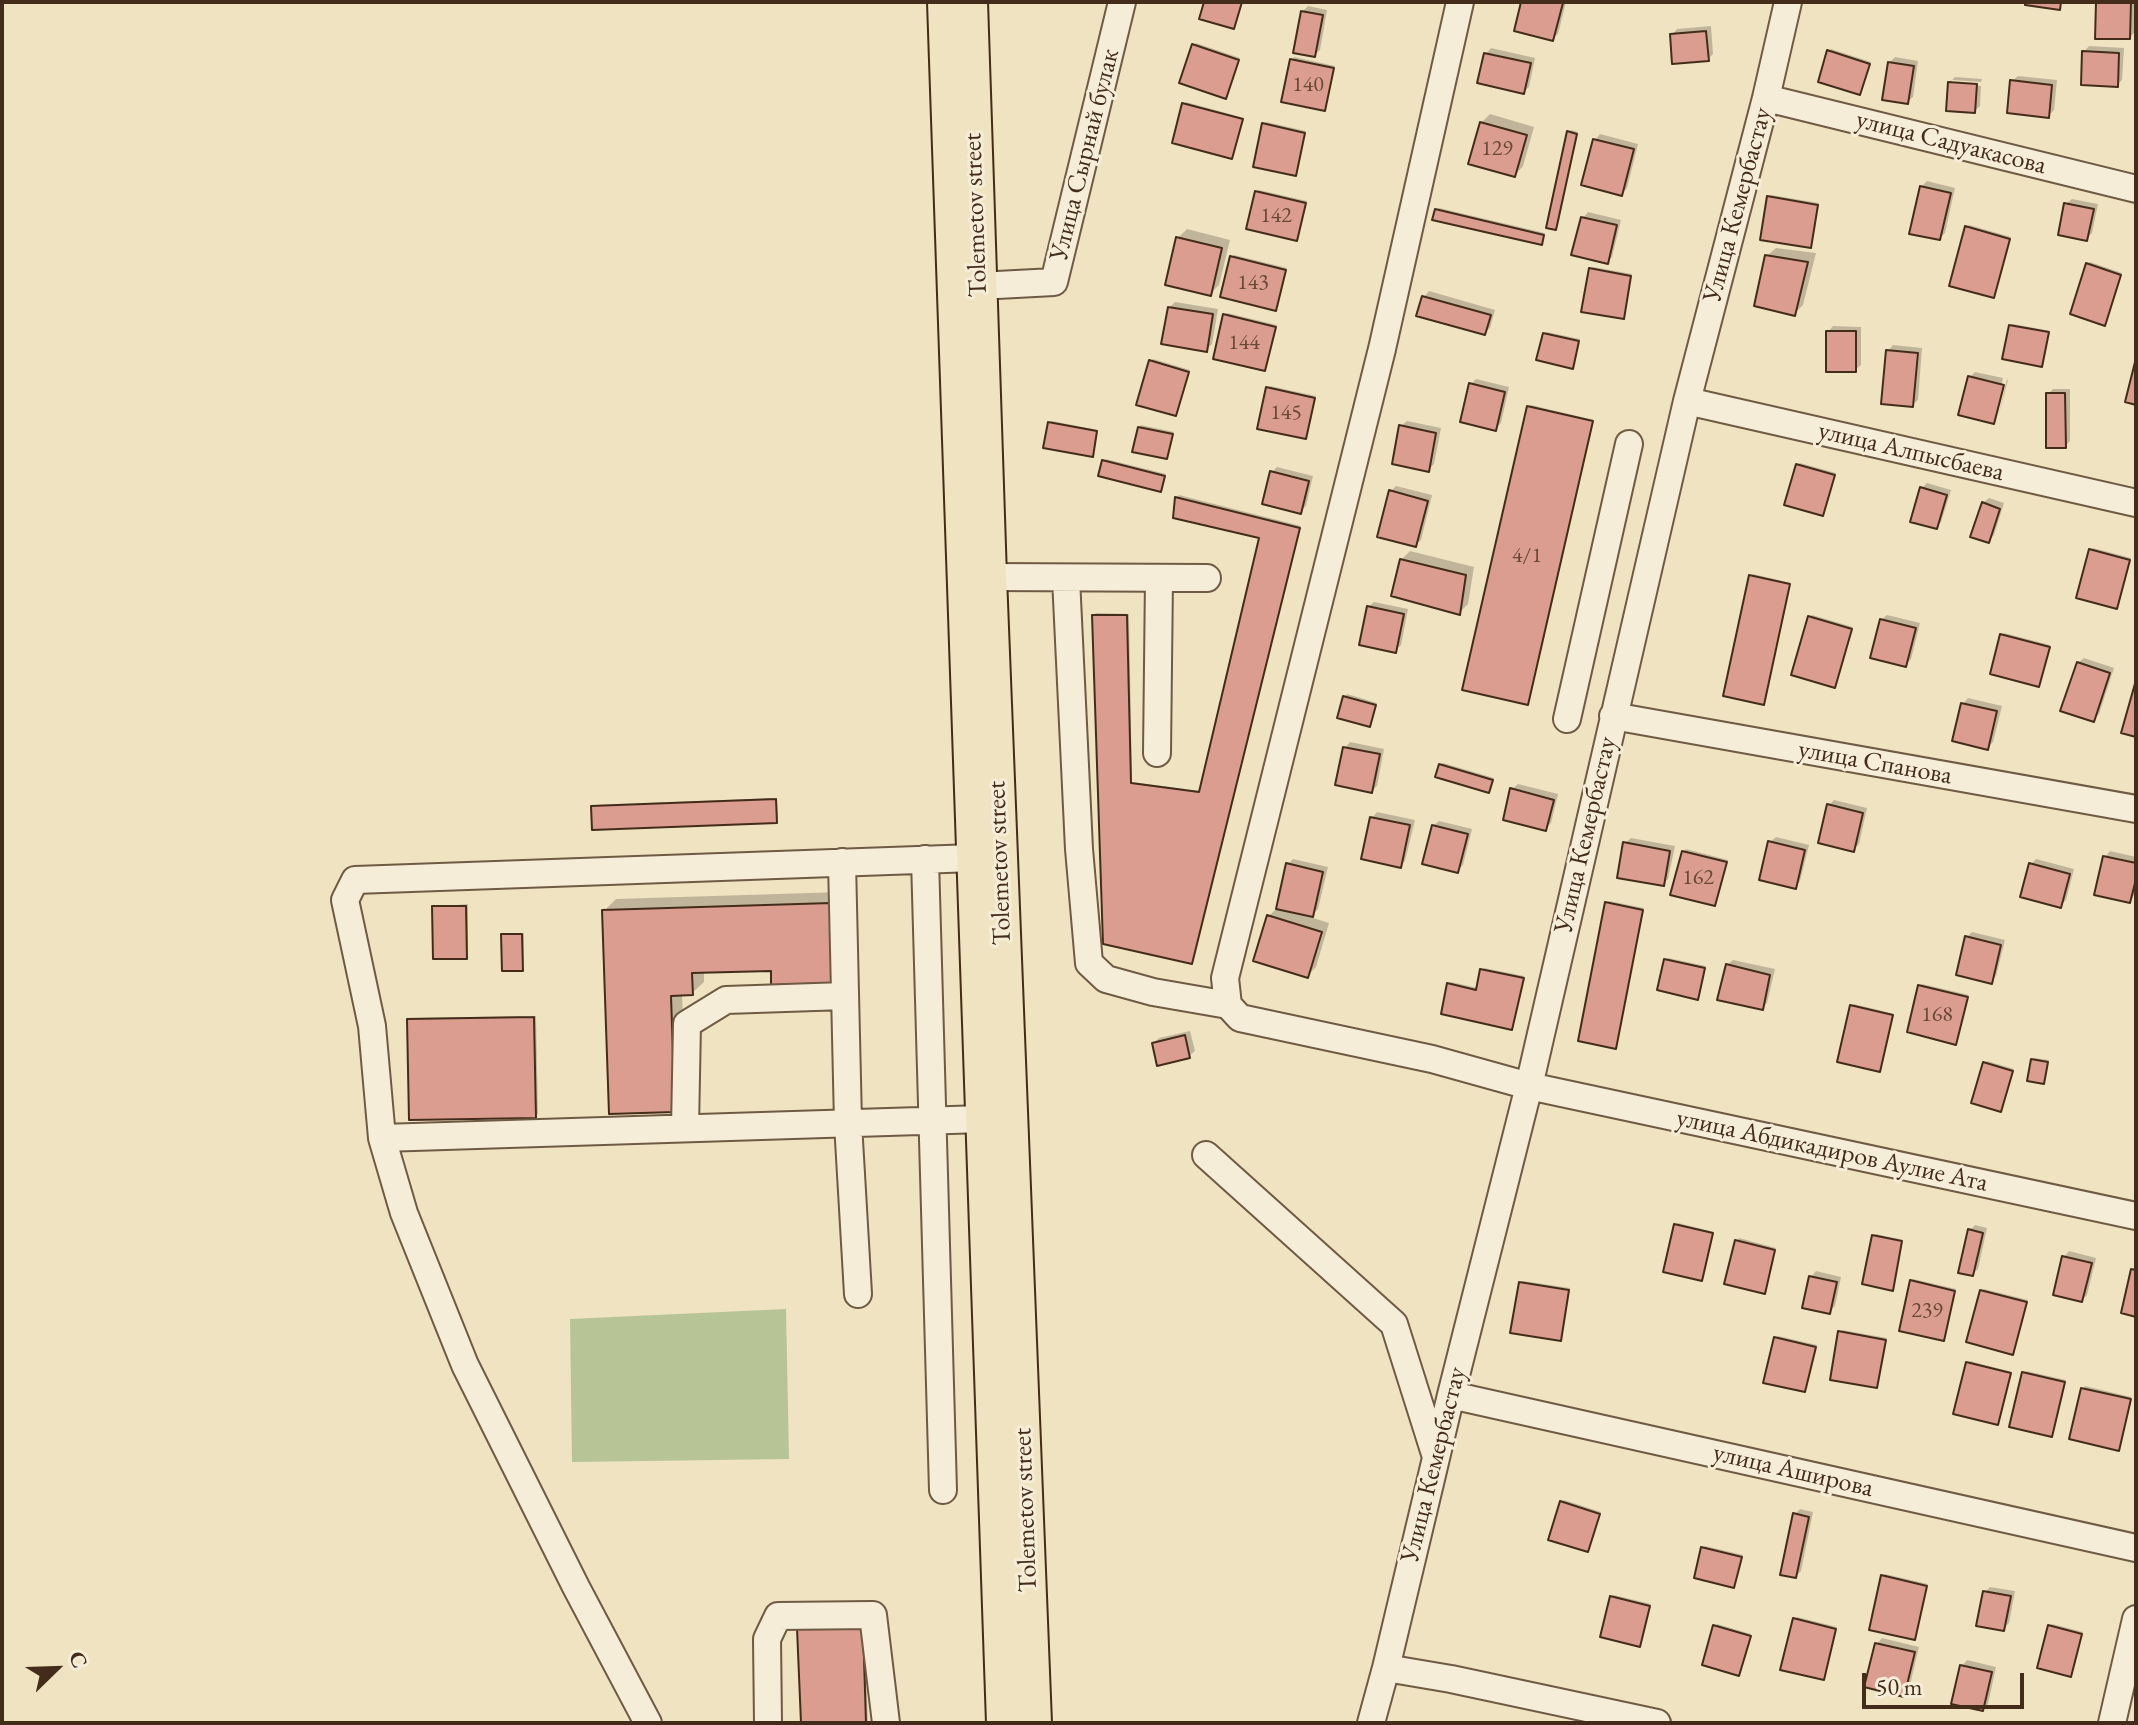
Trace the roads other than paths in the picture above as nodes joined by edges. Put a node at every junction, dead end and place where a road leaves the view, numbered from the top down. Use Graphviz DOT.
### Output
graph roads {
  1 [pos="945,2"];
  2 [pos="970,2"];
  3 [pos="1122,2"];
  4 [pos="1460,2"];
  5 [pos="1788,2"];
  6 [pos="1766,98"];
  7 [pos="2136,189"];
  8 [pos="978,286"];
  9 [pos="1687,401"];
  10 [pos="1629,444"];
  11 [pos="2136,503"];
  12 [pos="1616,504"];
  13 [pos="1661,514"];
  14 [pos="989,577"];
  15 [pos="1066,578"];
  16 [pos="1159,578"];
  17 [pos="1207,578"];
  18 [pos="1590,620"];
  19 [pos="1633,630"];
  20 [pos="1613,716"];
  21 [pos="1567,719"];
  22 [pos="1157,753"];
  23 [pos="2136,809"];
  24 [pos="974,858"];
  25 [pos="925,859"];
  26 [pos="842,862"];
  27 [pos="845,996"];
  28 [pos="1228,1005"];
  29 [pos="1529,1086"];
  30 [pos="983,1119"];
  31 [pos="932,1120"];
  32 [pos="848,1123"];
  33 [pos="685,1128"];
  34 [pos="382,1138"];
  35 [pos="1206,1155"];
  36 [pos="2136,1216"];
  37 [pos="858,1294"];
  38 [pos="1451,1395"];
  39 [pos="1436,1457"];
  40 [pos="943,1490"];
  41 [pos="2136,1548"];
  42 [pos="2136,1619"];
  43 [pos="1386,1668"];
  44 [pos="648,1723"];
  45 [pos="768,1723"];
  46 [pos="886,1723"];
  47 [pos="1004,1723"];
  48 [pos="1034,1723"];
  49 [pos="1371,1723"];
  50 [pos="1657,1723"];
  51 [pos="2112,1723"];
  1 -- 24 [label="main road, Tolemetov street"];
  2 -- 8 [label="main road, Tolemetov street"];
  3 -- 8 [label="street, Улица Сырнай булак"];
  4 -- 28 [label="street"];
  5 -- 6 [label="street, Улица Кемербастау"];
  6 -- 7 [label="street, улица Садуакасова"];
  6 -- 9 [label="street, Улица Кемербастау"];
  8 -- 14 [label="main road, Tolemetov street"];
  9 -- 11 [label="street, улица Алпысбаева"];
  9 -- 13 [label="street, Улица Кемербастау"];
  10 -- 12 [label="street"];
  12 -- 13 [label="street"];
  12 -- 18 [label="street"];
  13 -- 19 [label="street, Улица Кемербастау"];
  14 -- 15 [label="street"];
  14 -- 48 [label="main road, Tolemetov street"];
  15 -- 16 [label="street"];
  15 -- 28 [label="street, улица Абдикадиров Аулие Ата"];
  16 -- 17 [label="street"];
  16 -- 22 [label="street"];
  18 -- 19 [label="street"];
  18 -- 21 [label="street"];
  19 -- 20 [label="street, Улица Кемербастау"];
  20 -- 23 [label="street, улица Спанова"];
  20 -- 29 [label="street, Улица Кемербастау"];
  24 -- 25 [label="street"];
  24 -- 30 [label="main road, Tolemetov street"];
  25 -- 26 [label="street"];
  25 -- 31 [label="street"];
  26 -- 27 [label="street"];
  26 -- 34 [label="street"];
  27 -- 32 [label="street"];
  27 -- 33 [label="street"];
  28 -- 29 [label="street, улица Абдикадиров Аулие Ата"];
  29 -- 36 [label="street, улица Абдикадиров Аулие Ата"];
  29 -- 38 [label="street, Улица Кемербастау"];
  30 -- 31 [label="street"];
  30 -- 47 [label="main road, Tolemetov street"];
  31 -- 32 [label="street"];
  31 -- 40 [label="street"];
  32 -- 33 [label="street"];
  32 -- 37 [label="street"];
  33 -- 34 [label="street"];
  34 -- 44 [label="street"];
  35 -- 39 [label="street"];
  38 -- 39 [label="street, Улица Кемербастау"];
  38 -- 41 [label="street, улица Аширова"];
  39 -- 43 [label="street, Улица Кемербастау"];
  42 -- 51 [label="street"];
  43 -- 49 [label="street, Улица Кемербастау"];
  43 -- 50 [label="street"];
  45 -- 46 [label="street"];
}
